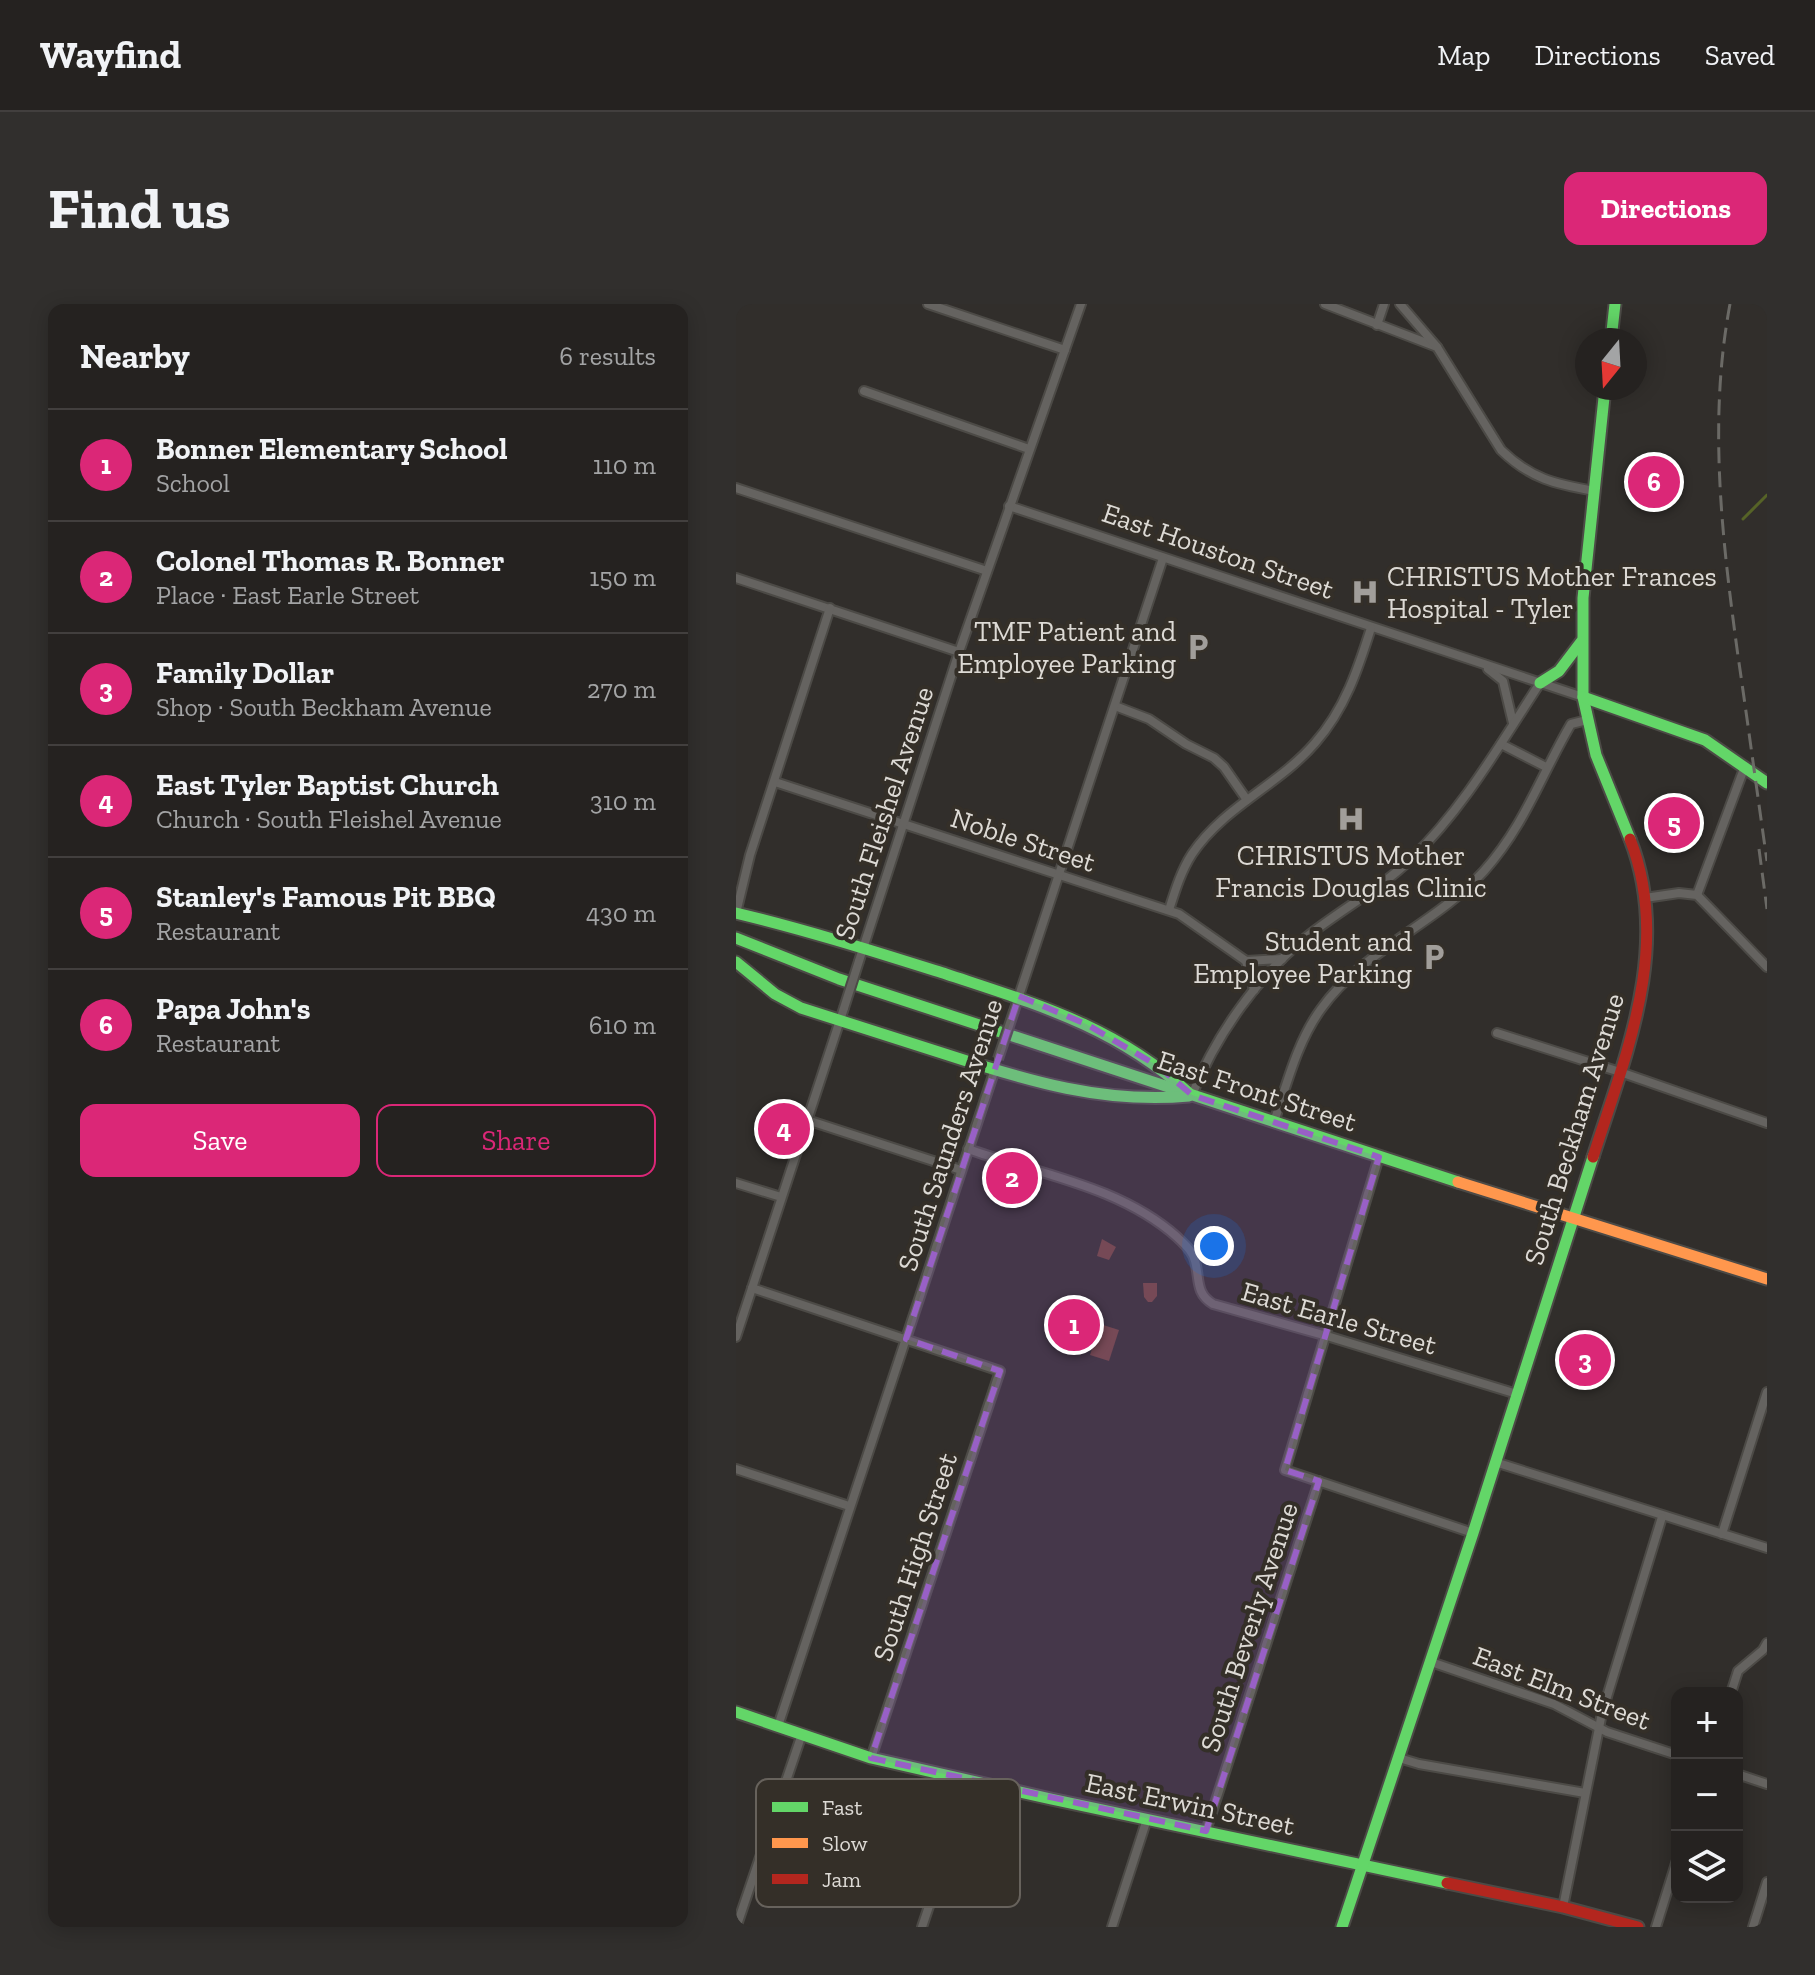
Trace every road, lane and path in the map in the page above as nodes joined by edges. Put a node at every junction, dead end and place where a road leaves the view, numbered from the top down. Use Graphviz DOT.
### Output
graph roads {
  1 [pos="928,304"];
  2 [pos="1081,304"];
  3 [pos="1325,304"];
  4 [pos="1384,304"];
  5 [pos="1400,304"];
  6 [pos="1615,304"];
  7 [pos="1377,325"];
  8 [pos="1612,328"];
  9 [pos="1437,347"];
  10 [pos="1065,350"];
  11 [pos="864,391"];
  12 [pos="1604,400"];
  13 [pos="1029,449"];
  14 [pos="736,488"];
  15 [pos="1595,491"];
  16 [pos="1009,506"];
  17 [pos="1163,558"];
  18 [pos="987,571"];
  19 [pos="736,578"];
  20 [pos="830,608"];
  21 [pos="1371,628"];
  22 [pos="1581,642"];
  23 [pos="959,652"];
  24 [pos="1485,666"];
  25 [pos="1540,683"];
  26 [pos="1583,697"];
  27 [pos="1115,706"];
  28 [pos="1587,720"];
  29 [pos="1513,724"];
  30 [pos="1501,744"];
  31 [pos="1745,766"];
  32 [pos="1546,767"];
  33 [pos="775,782"];
  34 [pos="1767,783"];
  35 [pos="1247,800"];
  36 [pos="903,824"];
  37 [pos="1059,874"];
  38 [pos="1697,895"];
  39 [pos="1645,898"];
  40 [pos="1169,910"];
  41 [pos="736,913"];
  42 [pos="736,938"];
  43 [pos="864,946"];
  44 [pos="1282,959"];
  45 [pos="1246,961"];
  46 [pos="736,962"];
  47 [pos="1767,967"];
  48 [pos="1254,990"];
  49 [pos="1019,996"];
  50 [pos="839,1020"];
  51 [pos="1497,1033"];
  52 [pos="996,1065"];
  53 [pos="1620,1072"];
  54 [pos="1192,1095"];
  55 [pos="807,1120"];
  56 [pos="1274,1122"];
  57 [pos="1767,1123"];
  58 [pos="968,1149"];
  59 [pos="1379,1157"];
  60 [pos="961,1170"];
  61 [pos="736,1183"];
  62 [pos="781,1197"];
  63 [pos="1572,1218"];
  64 [pos="1767,1279"];
  65 [pos="752,1288"];
  66 [pos="1327,1336"];
  67 [pos="736,1337"];
  68 [pos="906,1339"];
  69 [pos="1767,1392"];
  70 [pos="1517,1394"];
  71 [pos="1495,1462"];
  72 [pos="736,1469"];
  73 [pos="1319,1481"];
  74 [pos="849,1506"];
  75 [pos="1662,1517"];
  76 [pos="1473,1533"];
  77 [pos="1722,1534"];
  78 [pos="1767,1548"];
  79 [pos="1767,1643"];
  80 [pos="1431,1662"];
  81 [pos="1733,1687"];
  82 [pos="736,1712"];
  83 [pos="778,1726"];
  84 [pos="1598,1728"];
  85 [pos="802,1734"];
  86 [pos="1671,1753"];
  87 [pos="871,1758"];
  88 [pos="1399,1758"];
  89 [pos="1743,1776"];
  90 [pos="787,1779"];
  91 [pos="962,1779"];
  92 [pos="1767,1784"];
  93 [pos="1020,1792"];
  94 [pos="1585,1793"];
  95 [pos="1147,1819"];
  96 [pos="1206,1831"];
  97 [pos="1363,1866"];
  98 [pos="756,1872"];
  99 [pos="1671,1879"];
  100 [pos="1767,1882"];
  101 [pos="929,1907"];
  102 [pos="1563,1907"];
  103 [pos="738,1926"];
  104 [pos="922,1927"];
  105 [pos="1112,1927"];
  106 [pos="1342,1927"];
  107 [pos="1638,1927"];
  108 [pos="1656,1927"];
  109 [pos="1753,1927"];
  1 -- 10 [label="street"];
  2 -- 10 [label="street, South Fleishel Avenue"];
  3 -- 7 [label="street"];
  4 -- 7 [label="street"];
  5 -- 9 [label="street"];
  6 -- 8 [label="main road"];
  7 -- 9 [label="street"];
  9 -- 15 [label="street"];
  10 -- 13 [label="street, South Fleishel Avenue"];
  11 -- 13 [label="street"];
  12 -- 15 [label="main road, South Beckham Avenue"];
  13 -- 16 [label="street, South Fleishel Avenue"];
  14 -- 18 [label="street"];
  15 -- 22 [label="main road, South Beckham Avenue"];
  16 -- 17 [label="street, East Houston Street"];
  16 -- 18 [label="street, South Fleishel Avenue"];
  17 -- 21 [label="street, East Houston Street"];
  17 -- 27 [label="street, South Saunders Avenue"];
  18 -- 23 [label="street, South Fleishel Avenue"];
  19 -- 20 [label="street"];
  20 -- 23 [label="street"];
  20 -- 33 [label="street"];
  21 -- 24 [label="street, East Houston Street"];
  21 -- 35 [label="street"];
  22 -- 25 [label="main road"];
  22 -- 26 [label="main road, South Beckham Avenue"];
  23 -- 36 [label="street, South Fleishel Avenue"];
  24 -- 25 [label="street, East Houston Street"];
  24 -- 29 [label="street"];
  25 -- 26 [label="street, East Houston Street"];
  25 -- 29 [label="street"];
  26 -- 28 [label="main road, South Beckham Avenue"];
  26 -- 31 [label="main road, East Houston Street"];
  27 -- 35 [label="street"];
  27 -- 37 [label="street, South Saunders Avenue"];
  28 -- 32 [label="street"];
  28 -- 39 [label="main road, South Beckham Avenue"];
  29 -- 30 [label="street"];
  30 -- 32 [label="street"];
  30 -- 44 [label="street"];
  31 -- 34 [label="main road, East Houston Street"];
  31 -- 38 [label="street"];
  32 -- 56 [label="street"];
  33 -- 36 [label="street, Noble Street"];
  33 -- 41 [label="street"];
  35 -- 40 [label="street"];
  36 -- 37 [label="street, Noble Street"];
  36 -- 43 [label="street, South Fleishel Avenue"];
  37 -- 40 [label="street, Noble Street"];
  37 -- 49 [label="street, South Saunders Avenue"];
  38 -- 39 [label="street"];
  38 -- 47 [label="street"];
  39 -- 53 [label="main road, South Beckham Avenue"];
  40 -- 45 [label="street, Noble Street"];
  41 -- 43 [label="main road"];
  42 -- 54 [label="main road, East Front Street"];
  43 -- 49 [label="main road"];
  43 -- 50 [label="street, South Fleishel Avenue, bridge"];
  44 -- 45 [label="street"];
  44 -- 48 [label="street"];
  45 -- 48 [label="street"];
  46 -- 50 [label="main road"];
  48 -- 54 [label="street"];
  49 -- 52 [label="street, South Saunders Avenue, bridge"];
  49 -- 54 [label="main road"];
  50 -- 52 [label="main road"];
  50 -- 55 [label="street, South Fleishel Avenue"];
  51 -- 53 [label="street"];
  52 -- 54 [label="main road"];
  52 -- 58 [label="street, South Saunders Avenue"];
  53 -- 57 [label="street"];
  53 -- 63 [label="main road, South Beckham Avenue"];
  54 -- 56 [label="main road, East Front Street"];
  55 -- 60 [label="street"];
  55 -- 62 [label="street, South Fleishel Avenue"];
  56 -- 59 [label="main road, East Front Street"];
  58 -- 60 [label="street, South Saunders Avenue"];
  58 -- 66 [label="street, East Earle Street"];
  59 -- 63 [label="main road, East Front Street"];
  59 -- 66 [label="street, South Beverly Avenue"];
  60 -- 68 [label="street, South Saunders Avenue"];
  61 -- 62 [label="street"];
  62 -- 65 [label="street, South Fleishel Avenue"];
  63 -- 64 [label="main road, East Front Street"];
  63 -- 70 [label="main road, South Beckham Avenue"];
  65 -- 67 [label="street, South Fleishel Avenue"];
  65 -- 68 [label="street"];
  66 -- 70 [label="street, East Earle Street"];
  66 -- 73 [label="street, South Beverly Avenue"];
  68 -- 74 [label="street, South Saunders Avenue"];
  68 -- 87 [label="street, South High Street"];
  69 -- 77 [label="street"];
  70 -- 71 [label="main road, South Beckham Avenue"];
  71 -- 75 [label="street"];
  71 -- 76 [label="main road, South Beckham Avenue"];
  72 -- 74 [label="street"];
  73 -- 76 [label="street"];
  73 -- 96 [label="street, South Beverly Avenue"];
  74 -- 83 [label="street, South Saunders Avenue"];
  75 -- 77 [label="street"];
  75 -- 84 [label="street"];
  76 -- 80 [label="main road, South Beckham Avenue"];
  77 -- 78 [label="street"];
  79 -- 81 [label="street"];
  80 -- 84 [label="street, East Elm Street"];
  80 -- 88 [label="main road, South Beckham Avenue"];
  82 -- 83 [label="main road, East Erwin Street"];
  83 -- 85 [label="main road, East Erwin Street"];
  84 -- 86 [label="street, East Elm Street"];
  84 -- 94 [label="street"];
  85 -- 87 [label="main road, East Erwin Street"];
  85 -- 90 [label="street"];
  87 -- 91 [label="main road, East Erwin Street"];
  88 -- 94 [label="street"];
  88 -- 97 [label="main road, South Beckham Avenue"];
  89 -- 92 [label="street"];
  93 -- 95 [label="main road, East Erwin Street"];
  94 -- 102 [label="street"];
  95 -- 96 [label="main road, East Erwin Street"];
  95 -- 105 [label="street"];
  96 -- 97 [label="main road, East Erwin Street"];
  97 -- 102 [label="main road, East Erwin Street"];
  97 -- 106 [label="main road, South Beckham Avenue"];
  98 -- 103 [label="street"];
  99 -- 108 [label="street"];
  100 -- 109 [label="street"];
  101 -- 104 [label="street"];
  102 -- 107 [label="main road, East Erwin Street"];
}
